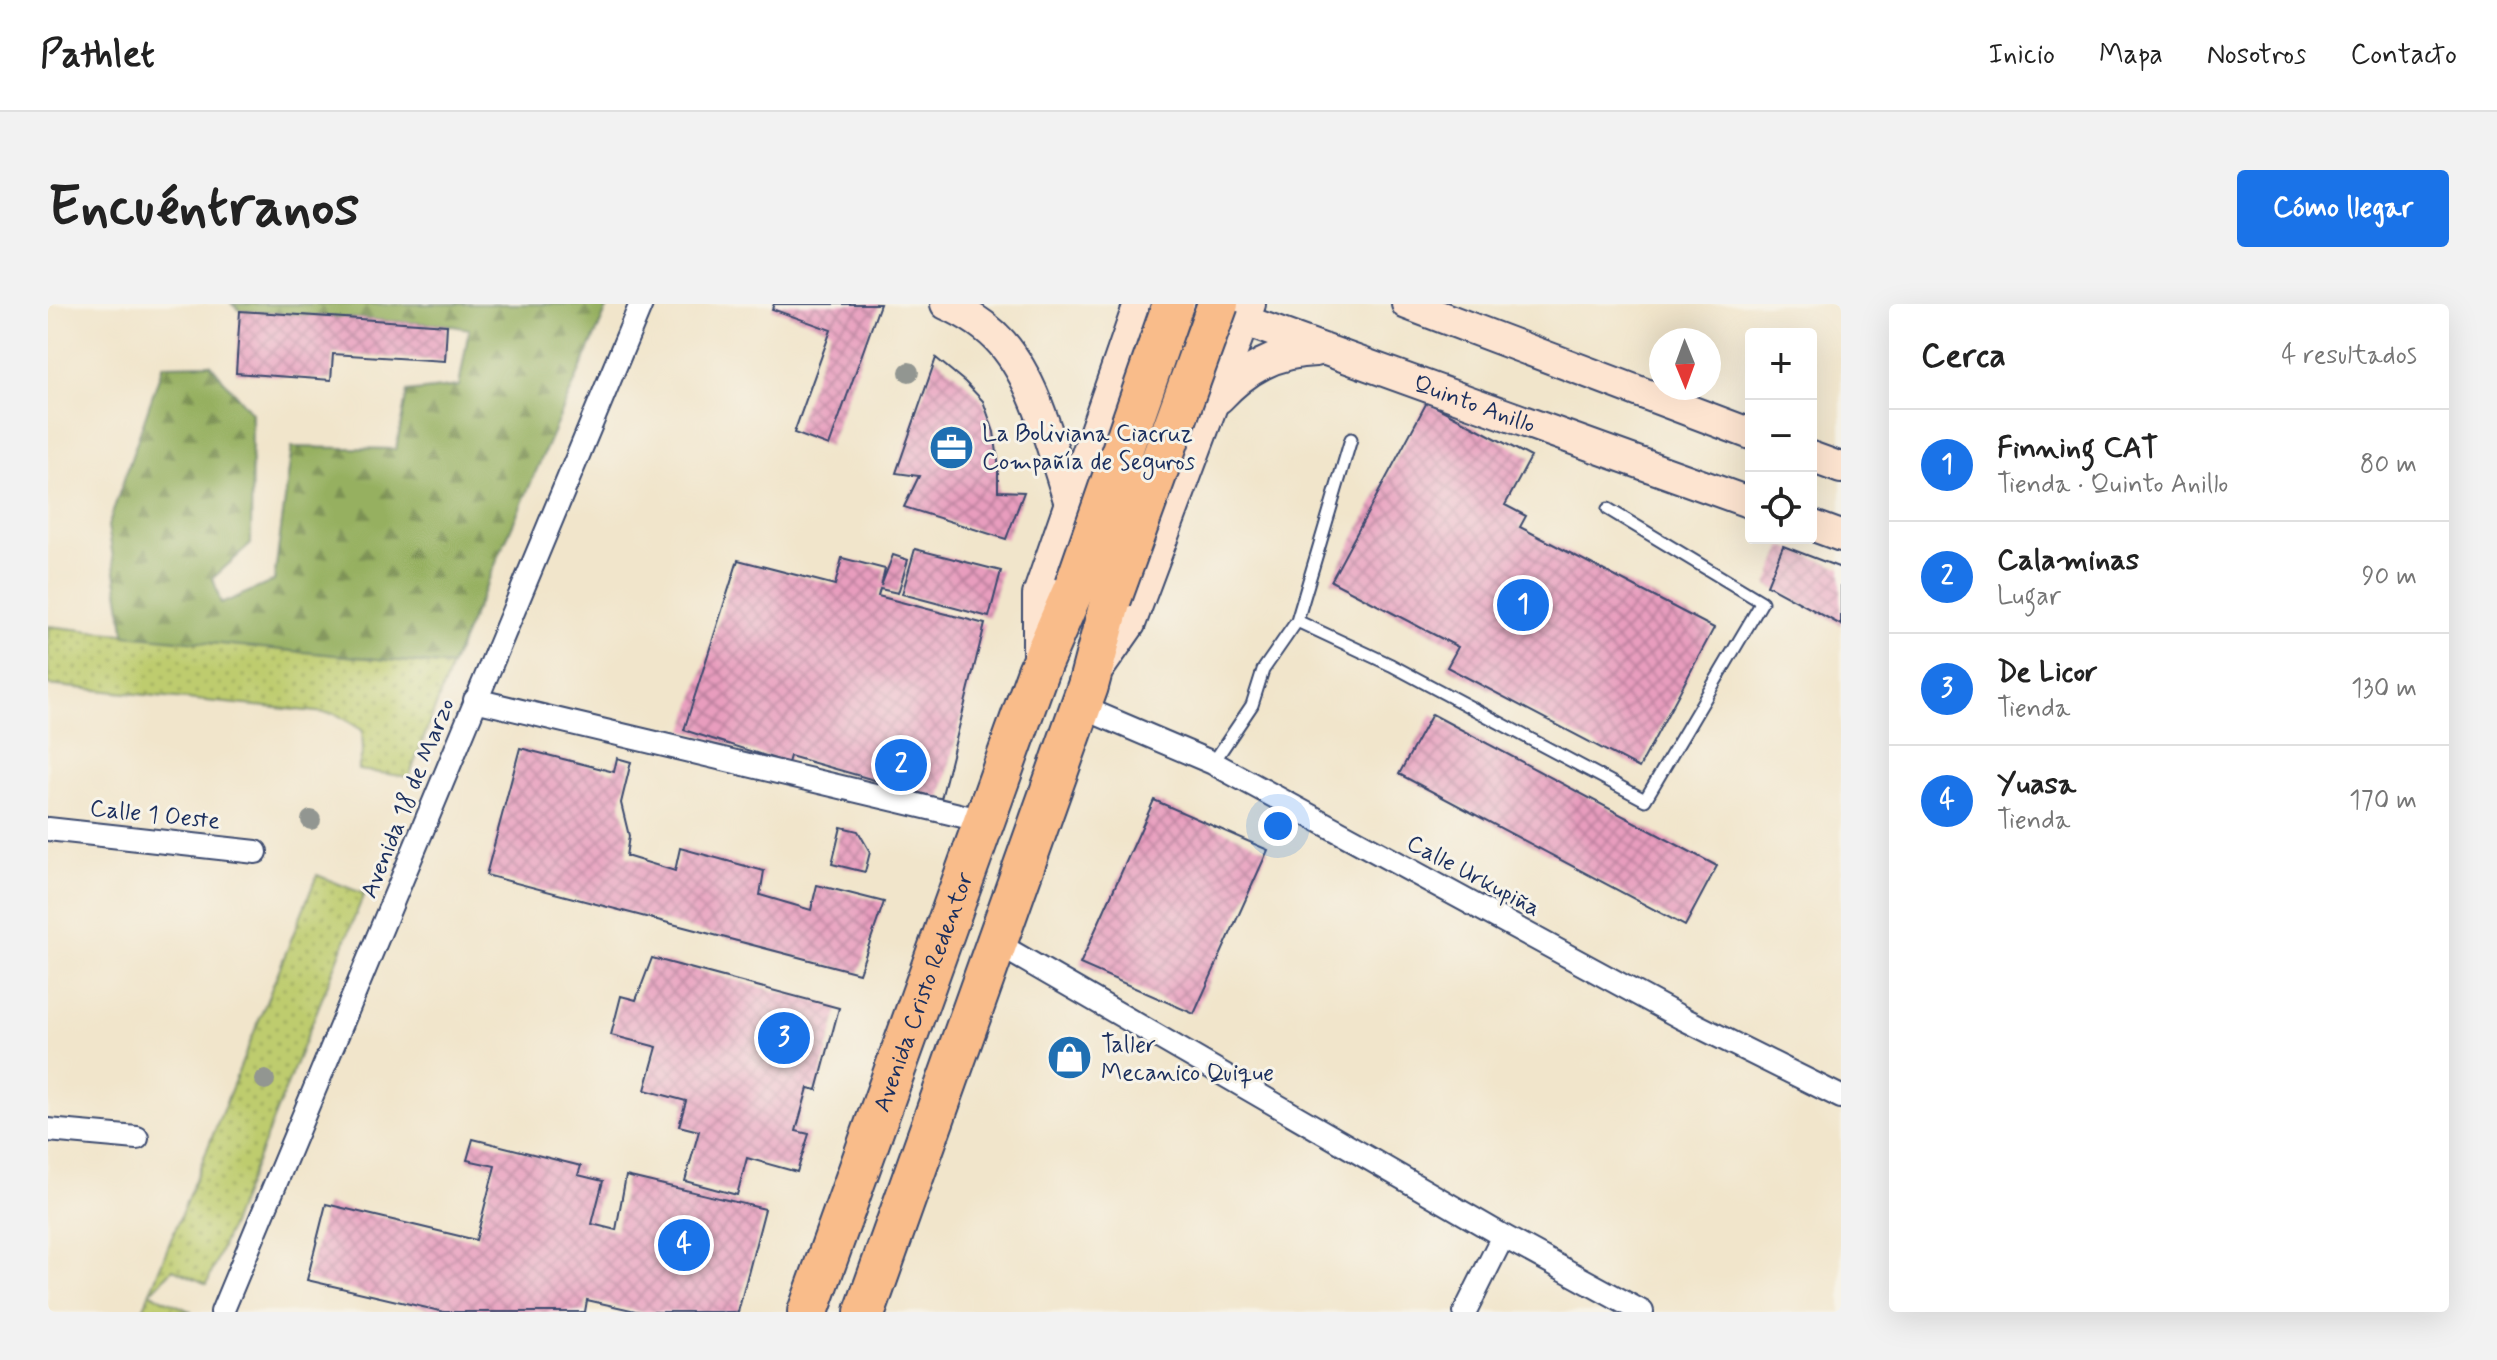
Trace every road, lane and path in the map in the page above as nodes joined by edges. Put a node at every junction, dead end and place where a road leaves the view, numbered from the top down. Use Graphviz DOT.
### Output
graph roads {
  1 [pos="641,304"];
  2 [pos="946,304"];
  3 [pos="1139,304"];
  4 [pos="1173,304"];
  5 [pos="1198,304"];
  6 [pos="1407,304"];
  7 [pos="1237,310"];
  8 [pos="1328,351"];
  9 [pos="1114,377"];
  10 [pos="1210,409"];
  11 [pos="1745,432"];
  12 [pos="1351,439"];
  13 [pos="1817,459"];
  14 [pos="1841,468"];
  15 [pos="1745,501"];
  16 [pos="1070,503"];
  17 [pos="1608,509"];
  18 [pos="1817,527"];
  19 [pos="1841,536"];
  20 [pos="1093,592"];
  21 [pos="1297,621"];
  22 [pos="1038,671"];
  23 [pos="1084,696"];
  24 [pos="475,700"];
  25 [pos="1213,763"];
  26 [pos="984,821"];
  27 [pos="48,829"];
  28 [pos="256,852"];
  29 [pos="996,943"];
  30 [pos="1841,1097"];
  31 [pos="48,1130"];
  32 [pos="137,1138"];
  33 [pos="1503,1236"];
  34 [pos="222,1312"];
  35 [pos="808,1312"];
  36 [pos="865,1312"];
  37 [pos="1465,1312"];
  38 [pos="1642,1312"];
  1 -- 24 [label="street, Avenida 18 de Marzo"];
  2 -- 16 [label="main road"];
  3 -- 9 [label="main road, Avenida Cristo Redentor"];
  4 -- 20 [label="highway, Avenida Cristo Redentor, bridge"];
  5 -- 7 [label="main road, Quinto Anillo"];
  6 -- 11 [label="main road"];
  7 -- 8 [label="main road, Quinto Anillo"];
  7 -- 10 [label="main road, Avenida Cristo Redentor"];
  7 -- 20 [label="highway, Avenida Cristo Redentor, bridge"];
  8 -- 10 [label="main road"];
  8 -- 15 [label="main road, Quinto Anillo"];
  9 -- 10 [label="main road"];
  9 -- 16 [label="main road, Avenida Cristo Redentor"];
  10 -- 23 [label="main road, Avenida Cristo Redentor"];
  12 -- 21 [label="lane"];
  13 -- 14 [label="main road"];
  16 -- 22 [label="main road, Avenida Cristo Redentor"];
  17 -- 21 [label="lane"];
  18 -- 19 [label="main road"];
  20 -- 22 [label="highway, Avenida Cristo Redentor"];
  20 -- 23 [label="highway, Avenida Cristo Redentor"];
  21 -- 25 [label="lane"];
  22 -- 26 [label="highway, Avenida Cristo Redentor"];
  23 -- 25 [label="street, Calle Urkupiña"];
  23 -- 29 [label="highway, Avenida Cristo Redentor"];
  24 -- 26 [label="street"];
  24 -- 34 [label="street, Avenida 18 de Marzo"];
  25 -- 30 [label="street, Calle Urkupiña"];
  26 -- 35 [label="highway, Avenida Cristo Redentor"];
  27 -- 28 [label="street, Calle 1 Oeste"];
  29 -- 33 [label="street"];
  29 -- 36 [label="highway, Avenida Cristo Redentor"];
  31 -- 32 [label="street"];
  33 -- 37 [label="street"];
  33 -- 38 [label="street"];
}
